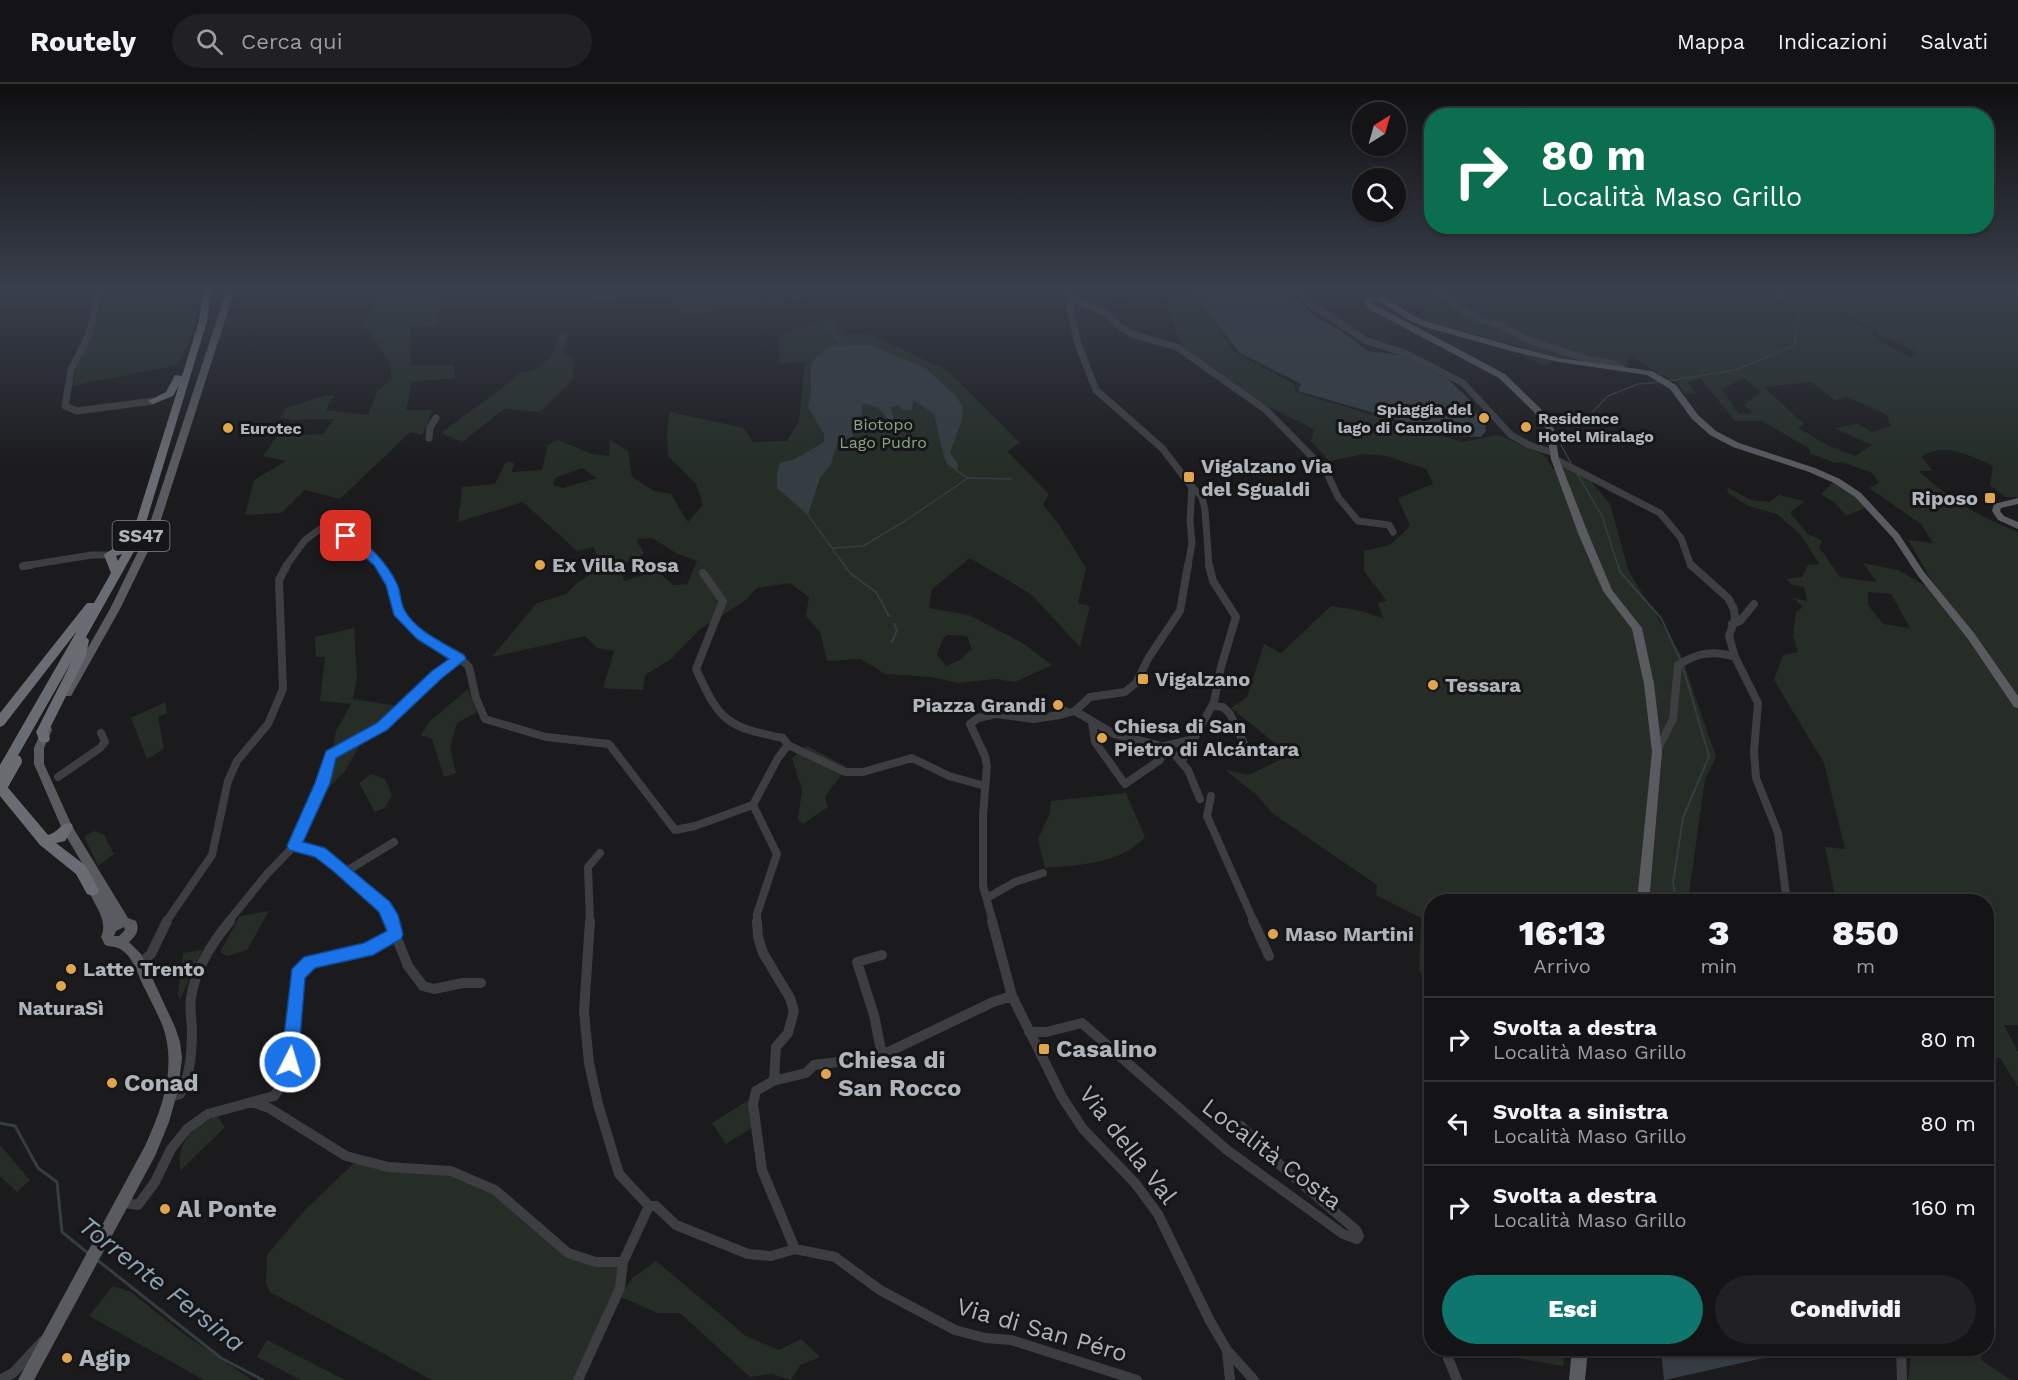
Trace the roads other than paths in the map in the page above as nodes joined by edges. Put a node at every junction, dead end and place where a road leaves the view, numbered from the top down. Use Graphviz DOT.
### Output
graph roads {
  1 [pos="81,349"];
  2 [pos="195,349"];
  3 [pos="198,349"];
  4 [pos="211,349"];
  5 [pos="1080,349"];
  6 [pos="1181,349"];
  7 [pos="1394,349"];
  8 [pos="1452,349"];
  9 [pos="1516,349"];
  10 [pos="1557,349"];
  11 [pos="194,354"];
  12 [pos="1622,368"];
  13 [pos="153,401"];
  14 [pos="436,418"];
  15 [pos="429,438"];
  16 [pos="168,439"];
  17 [pos="1555,456"];
  18 [pos="1191,487"];
  19 [pos="2018,501"];
  20 [pos="2018,526"];
  21 [pos="1393,532"];
  22 [pos="136,539"];
  23 [pos="109,555"];
  24 [pos="23,566"];
  25 [pos="704,573"];
  26 [pos="116,574"];
  27 [pos="1754,604"];
  28 [pos="1731,624"];
  29 [pos="83,640"];
  30 [pos="1735,657"];
  31 [pos="459,659"];
  32 [pos="2018,704"];
  33 [pos="1056,705"];
  34 [pos="1212,706"];
  35 [pos="1071,711"];
  36 [pos="0,722"];
  37 [pos="1092,722"];
  38 [pos="101,733"];
  39 [pos="46,734"];
  40 [pos="1194,738"];
  41 [pos="788,746"];
  42 [pos="1162,748"];
  43 [pos="1657,752"];
  44 [pos="1249,754"];
  45 [pos="1182,761"];
  46 [pos="12,762"];
  47 [pos="0,776"];
  48 [pos="58,777"];
  49 [pos="985,786"];
  50 [pos="0,788"];
  51 [pos="1211,796"];
  52 [pos="1200,799"];
  53 [pos="753,805"];
  54 [pos="67,828"];
  55 [pos="45,840"];
  56 [pos="394,842"];
  57 [pos="294,846"];
  58 [pos="600,853"];
  59 [pos="89,867"];
  60 [pos="345,872"];
  61 [pos="1043,873"];
  62 [pos="92,890"];
  63 [pos="1645,894"];
  64 [pos="1786,894"];
  65 [pos="987,898"];
  66 [pos="128,926"];
  67 [pos="110,930"];
  68 [pos="395,934"];
  69 [pos="118,942"];
  70 [pos="882,955"];
  71 [pos="1269,956"];
  72 [pos="137,960"];
  73 [pos="481,983"];
  74 [pos="1012,996"];
  75 [pos="1029,1032"];
  76 [pos="882,1055"];
  77 [pos="774,1080"];
  78 [pos="170,1096"];
  79 [pos="252,1102"];
  80 [pos="1241,1126"];
  81 [pos="649,1206"];
  82 [pos="121,1207"];
  83 [pos="795,1249"];
  84 [pos="623,1262"];
  85 [pos="57,1325"];
  86 [pos="1227,1350"];
  87 [pos="1449,1356"];
  88 [pos="1579,1356"];
  89 [pos="1901,1356"];
  90 [pos="1249,1378"];
  91 [pos="0,1380"];
  92 [pos="26,1380"];
  93 [pos="578,1380"];
  94 [pos="1137,1380"];
  95 [pos="1230,1380"];
  96 [pos="1456,1380"];
  97 [pos="1577,1380"];
  98 [pos="1902,1380"];
  1 -- 13 [label="street"];
  2 -- 11 [label="highway, SS47"];
  3 -- 29 [label="highway, SS47"];
  4 -- 39 [label="main road"];
  5 -- 18 [label="street"];
  6 -- 21 [label="street"];
  7 -- 17 [label="street"];
  8 -- 17 [label="main road"];
  9 -- 12 [label="main road"];
  10 -- 12 [label="street"];
  11 -- 13 [label="highway"];
  11 -- 16 [label="highway, SS47"];
  12 -- 32 [label="main road"];
  13 -- 16 [label="highway"];
  14 -- 15 [label="street"];
  16 -- 22 [label="highway, SS47"];
  17 -- 28 [label="street"];
  17 -- 43 [label="main road"];
  18 -- 34 [label="street"];
  18 -- 35 [label="street"];
  19 -- 20 [label="main road"];
  22 -- 23 [label="highway"];
  22 -- 26 [label="highway, SS47"];
  23 -- 24 [label="street"];
  23 -- 26 [label="highway"];
  25 -- 41 [label="street"];
  26 -- 36 [label="highway"];
  26 -- 46 [label="highway, SS47"];
  27 -- 28 [label="street"];
  28 -- 30 [label="street"];
  29 -- 39 [label="highway"];
  29 -- 46 [label="highway, SS47"];
  30 -- 43 [label="street"];
  30 -- 64 [label="street"];
  31 -- 53 [label="street"];
  31 -- 57 [label="street"];
  31 -- 72 [label="street"];
  33 -- 35 [label="street"];
  34 -- 40 [label="street"];
  34 -- 44 [label="street"];
  35 -- 37 [label="street"];
  35 -- 49 [label="street, Via della Val"];
  37 -- 42 [label="street"];
  37 -- 42 [label="street"];
  38 -- 48 [label="street"];
  39 -- 54 [label="main road"];
  40 -- 42 [label="street"];
  40 -- 45 [label="street"];
  41 -- 49 [label="street"];
  41 -- 53 [label="street"];
  42 -- 45 [label="street"];
  43 -- 63 [label="main road"];
  45 -- 52 [label="street"];
  46 -- 47 [label="highway, SS47"];
  46 -- 50 [label="highway, SS47, bridge"];
  49 -- 65 [label="street, Via della Val"];
  50 -- 55 [label="highway"];
  51 -- 71 [label="street"];
  53 -- 77 [label="street"];
  54 -- 55 [label="highway"];
  54 -- 59 [label="main road"];
  55 -- 62 [label="highway"];
  56 -- 60 [label="street"];
  57 -- 60 [label="street"];
  57 -- 78 [label="street"];
  58 -- 81 [label="street"];
  59 -- 62 [label="main road"];
  59 -- 66 [label="main road"];
  60 -- 68 [label="street"];
  61 -- 65 [label="street"];
  62 -- 67 [label="main road"];
  65 -- 74 [label="street, Via della Val"];
  66 -- 67 [label="main road"];
  66 -- 69 [label="main road"];
  66 -- 72 [label="main road"];
  67 -- 69 [label="main road"];
  68 -- 73 [label="street"];
  68 -- 79 [label="street"];
  69 -- 72 [label="main road"];
  70 -- 76 [label="street"];
  72 -- 78 [label="main road"];
  74 -- 75 [label="street, Via della Val"];
  74 -- 76 [label="street"];
  75 -- 80 [label="street, Località Costa"];
  75 -- 86 [label="street, Via della Val"];
  76 -- 77 [label="street"];
  77 -- 83 [label="street"];
  78 -- 82 [label="main road"];
  79 -- 82 [label="street"];
  79 -- 84 [label="street"];
  81 -- 83 [label="street"];
  81 -- 84 [label="street"];
  82 -- 85 [label="main road"];
  83 -- 94 [label="street, Via di San Péro"];
  84 -- 93 [label="street"];
  85 -- 91 [label="street"];
  85 -- 92 [label="main road"];
  86 -- 90 [label="street, Via della Val"];
  86 -- 95 [label="street"];
  87 -- 96 [label="street"];
  88 -- 97 [label="main road"];
  89 -- 98 [label="street"];
}
